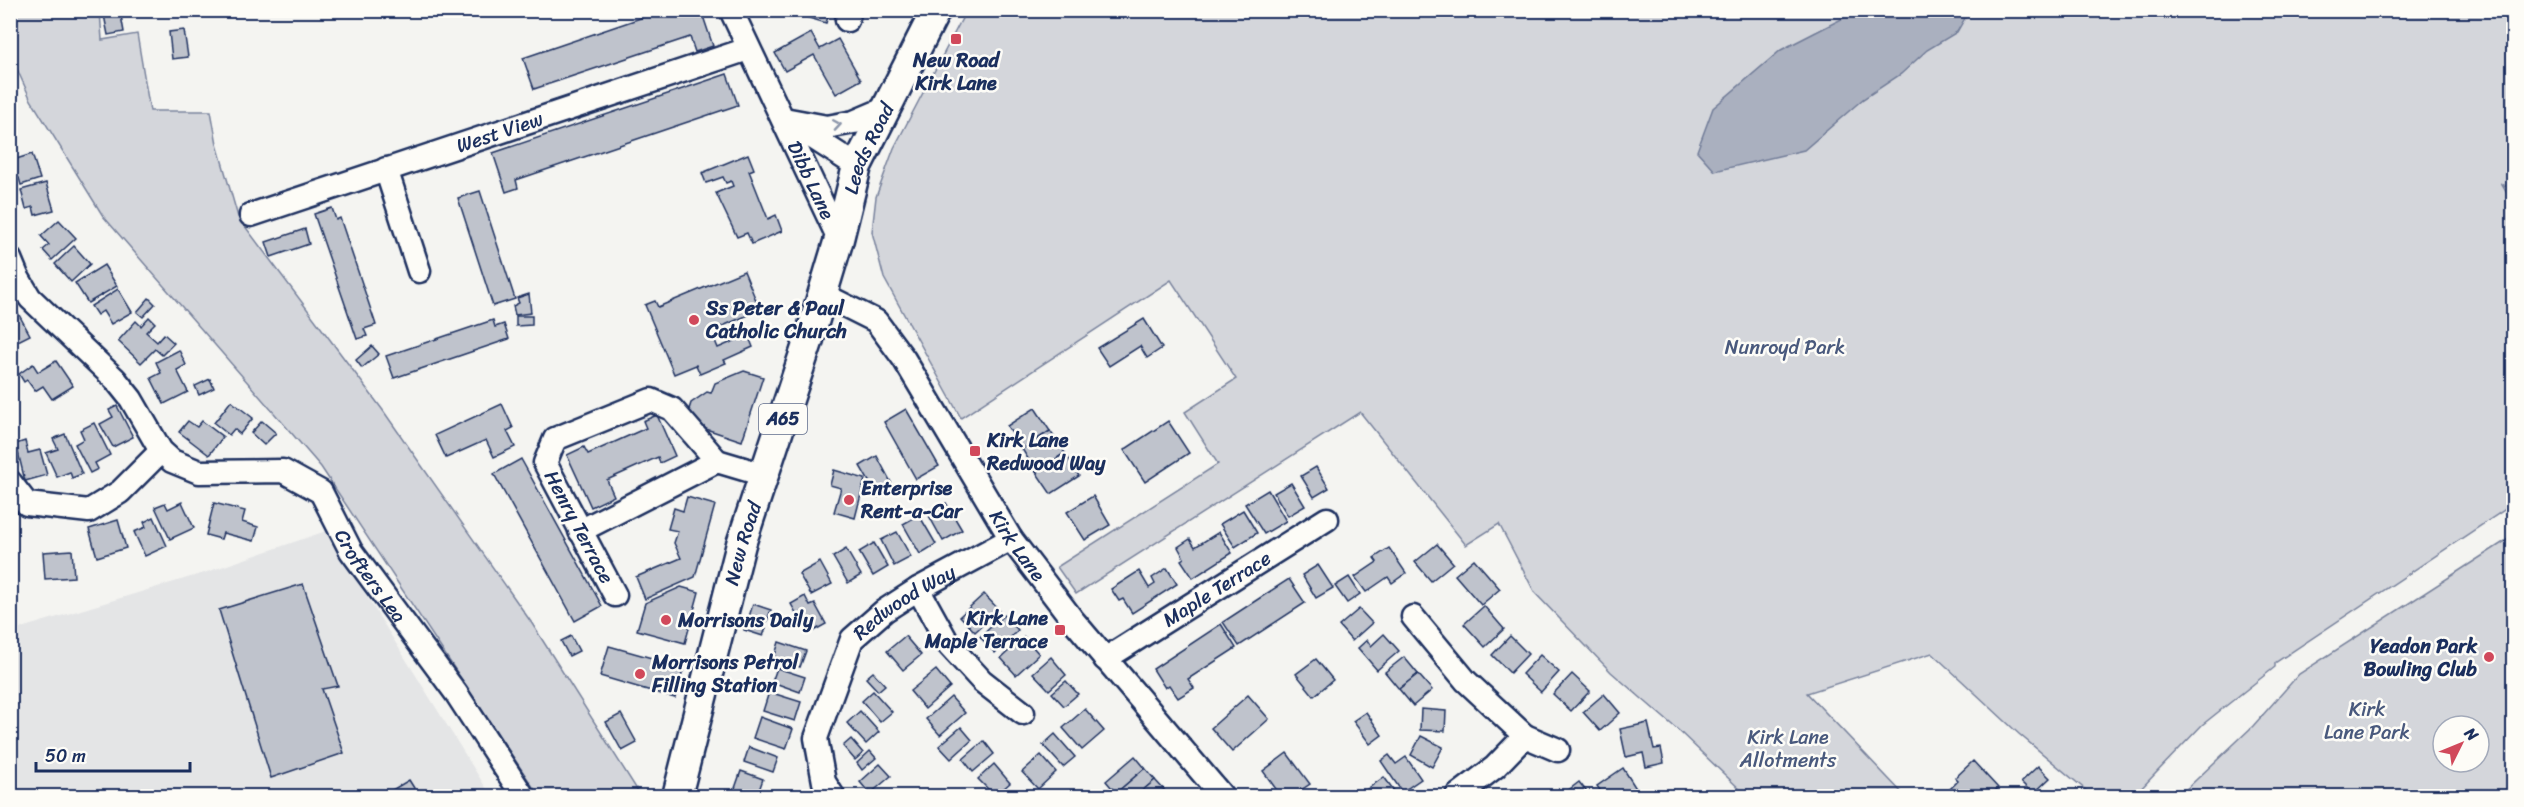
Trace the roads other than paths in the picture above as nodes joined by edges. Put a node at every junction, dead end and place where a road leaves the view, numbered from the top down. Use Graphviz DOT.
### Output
graph roads {
  1 [pos="731,10"];
  2 [pos="936,10"];
  3 [pos="748,49"];
  4 [pos="887,108"];
  5 [pos="784,119"];
  6 [pos="857,166"];
  7 [pos="386,169"];
  8 [pos="251,215"];
  9 [pos="839,239"];
  10 [pos="13,271"];
  11 [pos="419,271"];
  12 [pos="822,294"];
  13 [pos="161,451"];
  14 [pos="717,461"];
  15 [pos="764,475"];
  16 [pos="10,483"];
  17 [pos="1327,519"];
  18 [pos="580,531"];
  19 [pos="1011,539"];
  20 [pos="918,589"];
  21 [pos="615,595"];
  22 [pos="1413,617"];
  23 [pos="1105,659"];
  24 [pos="1023,714"];
  25 [pos="1525,736"];
  26 [pos="1558,750"];
  27 [pos="523,796"];
  28 [pos="676,796"];
  29 [pos="833,796"];
  30 [pos="1222,796"];
  31 [pos="1457,796"];
  1 -- 3 [label="street, Dibb Lane"];
  2 -- 4 [label="main road, Leeds Road / A65"];
  3 -- 5 [label="street, Dibb Lane"];
  3 -- 7 [label="street, West View"];
  5 -- 4 [label="street, Dibb Lane, one-way"];
  4 -- 6 [label="main road, Leeds Road / A65"];
  5 -- 6 [label="street, Dibb Lane"];
  5 -- 9 [label="street, Dibb Lane"];
  6 -- 9 [label="main road, Leeds Road / A65"];
  7 -- 8 [label="street, West View"];
  7 -- 11 [label="street"];
  9 -- 12 [label="main road, Leeds Road / A65"];
  10 -- 13 [label="street, Crofters Lea"];
  12 -- 15 [label="main road, New Road / A65"];
  12 -- 19 [label="street, Kirk Lane"];
  13 -- 16 [label="street"];
  13 -- 27 [label="street, Crofters Lea"];
  14 -- 15 [label="street"];
  14 -- 18 [label="street"];
  14 -- 18 [label="street, Henry Terrace"];
  15 -- 28 [label="main road, New Road / A65"];
  17 -- 23 [label="street, Maple Terrace"];
  18 -- 21 [label="street, Henry Terrace"];
  19 -- 20 [label="street, Redwood Way"];
  19 -- 23 [label="street, Kirk Lane"];
  20 -- 24 [label="street"];
  20 -- 29 [label="street, Redwood Way"];
  22 -- 25 [label="street"];
  23 -- 30 [label="street, Kirk Lane"];
  25 -- 26 [label="street"];
  25 -- 31 [label="street"];
}
